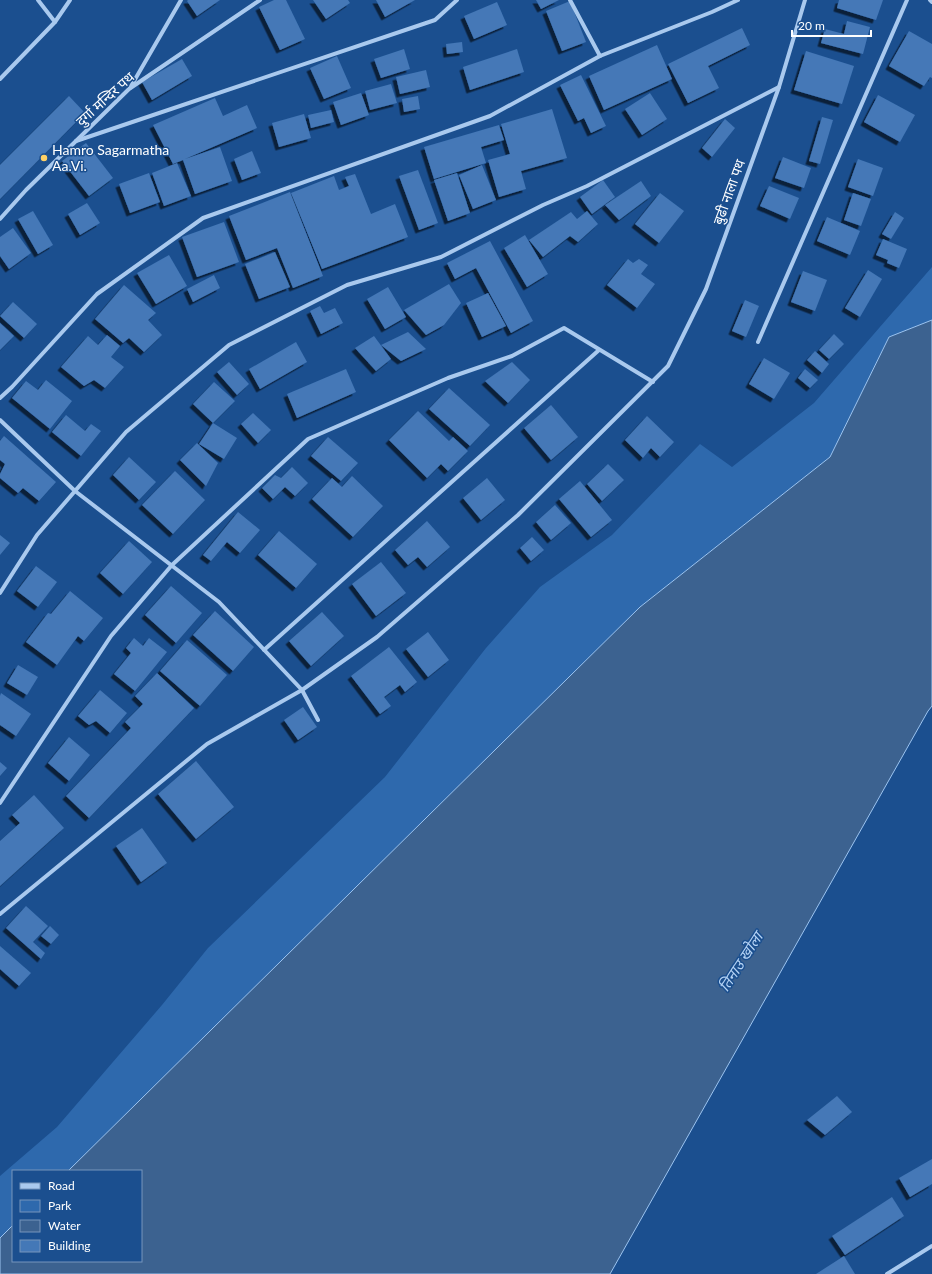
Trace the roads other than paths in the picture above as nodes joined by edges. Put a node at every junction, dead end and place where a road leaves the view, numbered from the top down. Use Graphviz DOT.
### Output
graph roads {
  1 [pos="38,0"];
  2 [pos="70,0"];
  3 [pos="181,0"];
  4 [pos="260,0"];
  5 [pos="457,0"];
  6 [pos="570,0"];
  7 [pos="738,0"];
  8 [pos="805,0"];
  9 [pos="906,0"];
  10 [pos="55,22"];
  11 [pos="600,56"];
  12 [pos="0,79"];
  13 [pos="779,87"];
  14 [pos="129,89"];
  15 [pos="76,141"];
  16 [pos="0,219"];
  17 [pos="758,342"];
  18 [pos="599,350"];
  19 [pos="653,382"];
  20 [pos="0,398"];
  21 [pos="0,420"];
  22 [pos="75,491"];
  23 [pos="172,565"];
  24 [pos="0,594"];
  25 [pos="264,650"];
  26 [pos="302,690"];
  27 [pos="318,720"];
  28 [pos="0,803"];
  29 [pos="0,914"];
  30 [pos="932,1246"];
  31 [pos="887,1274"];
  1 -- 10 [label="street"];
  2 -- 10 [label="street"];
  3 -- 14 [label="street"];
  4 -- 14 [label="street, दुर्गा मन्दिर पथ"];
  5 -- 15 [label="street"];
  6 -- 11 [label="street"];
  7 -- 11 [label="street"];
  8 -- 13 [label="street, बुढी नाला पथ"];
  9 -- 17 [label="street"];
  10 -- 12 [label="street"];
  11 -- 20 [label="street"];
  13 -- 19 [label="street, बुढी नाला पथ"];
  13 -- 22 [label="street"];
  14 -- 15 [label="street, दुर्गा मन्दिर पथ"];
  15 -- 16 [label="street, दुर्गा मन्दिर पथ"];
  18 -- 19 [label="street"];
  18 -- 23 [label="street"];
  18 -- 25 [label="street"];
  19 -- 26 [label="street, बुढी नाला पथ"];
  21 -- 22 [label="street"];
  22 -- 23 [label="street"];
  22 -- 24 [label="street"];
  23 -- 25 [label="street"];
  23 -- 28 [label="street"];
  25 -- 26 [label="street"];
  26 -- 27 [label="street"];
  26 -- 29 [label="street, बुढी नाला पथ"];
  30 -- 31 [label="street"];
}
